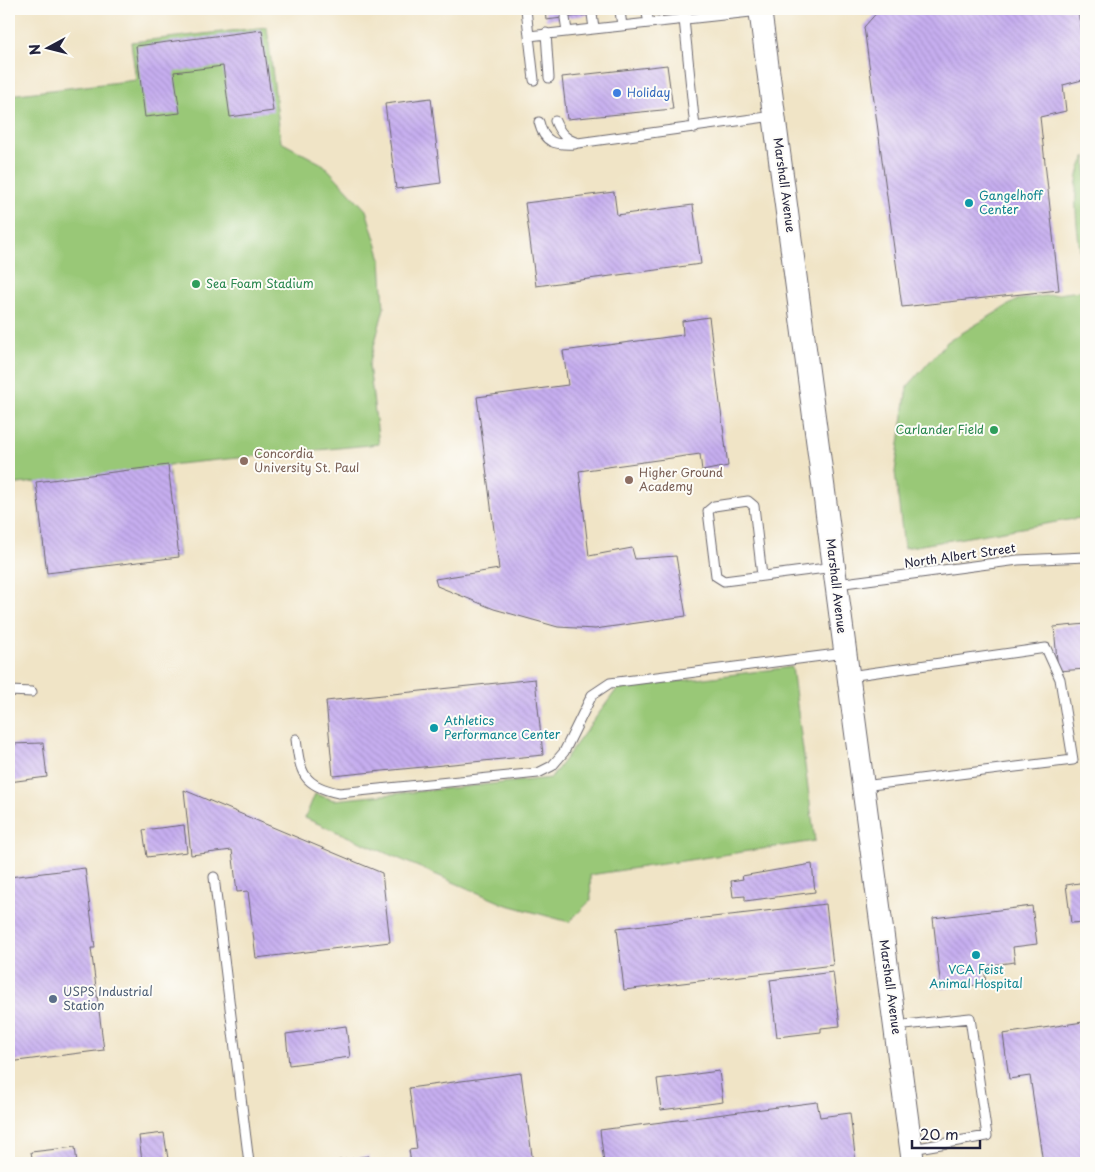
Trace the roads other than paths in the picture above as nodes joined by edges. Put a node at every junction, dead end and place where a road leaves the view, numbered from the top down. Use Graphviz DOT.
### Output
graph roads {
  1 [pos="526,9"];
  2 [pos="646,9"];
  3 [pos="682,9"];
  4 [pos="760,10"];
  5 [pos="620,11"];
  6 [pos="592,14"];
  7 [pos="565,18"];
  8 [pos="684,20"];
  9 [pos="648,23"];
  10 [pos="622,26"];
  11 [pos="594,29"];
  12 [pos="566,31"];
  13 [pos="546,33"];
  14 [pos="529,36"];
  15 [pos="549,78"];
  16 [pos="534,80"];
  17 [pos="774,116"];
  18 [pos="556,121"];
  19 [pos="539,122"];
  20 [pos="695,128"];
  21 [pos="578,143"];
  22 [pos="1086,557"];
  23 [pos="762,576"];
  24 [pos="835,576"];
  25 [pos="845,653"];
  26 [pos="848,676"];
  27 [pos="9,691"];
  28 [pos="32,692"];
  29 [pos="296,739"];
  30 [pos="863,786"];
  31 [pos="214,877"];
  32 [pos="896,1026"];
  33 [pos="913,1156"];
  34 [pos="249,1163"];
  1 -- 14 [label="lane"];
  2 -- 9 [label="lane"];
  3 -- 8 [label="lane"];
  4 -- 8 [label="lane"];
  4 -- 17 [label="street, Marshall Avenue"];
  5 -- 10 [label="lane"];
  6 -- 11 [label="lane"];
  7 -- 12 [label="lane"];
  8 -- 9 [label="lane"];
  8 -- 20 [label="lane"];
  9 -- 10 [label="lane"];
  10 -- 11 [label="lane"];
  11 -- 12 [label="lane"];
  12 -- 13 [label="lane"];
  13 -- 14 [label="lane"];
  13 -- 15 [label="lane"];
  14 -- 16 [label="lane"];
  17 -- 20 [label="lane"];
  17 -- 24 [label="street, Marshall Avenue"];
  18 -- 21 [label="lane"];
  19 -- 21 [label="lane"];
  20 -- 21 [label="lane"];
  22 -- 24 [label="lane, North Albert Street"];
  23 -- 23 [label="lane, North Albert Street"];
  23 -- 24 [label="lane, North Albert Street"];
  24 -- 25 [label="street, Marshall Avenue"];
  25 -- 26 [label="street, Marshall Avenue"];
  25 -- 29 [label="lane"];
  26 -- 30 [label="street, Marshall Avenue"];
  26 -- 30 [label="lane"];
  27 -- 28 [label="lane"];
  30 -- 32 [label="street, Marshall Avenue"];
  31 -- 34 [label="lane"];
  32 -- 33 [label="street, Marshall Avenue"];
  32 -- 33 [label="lane"];
}
